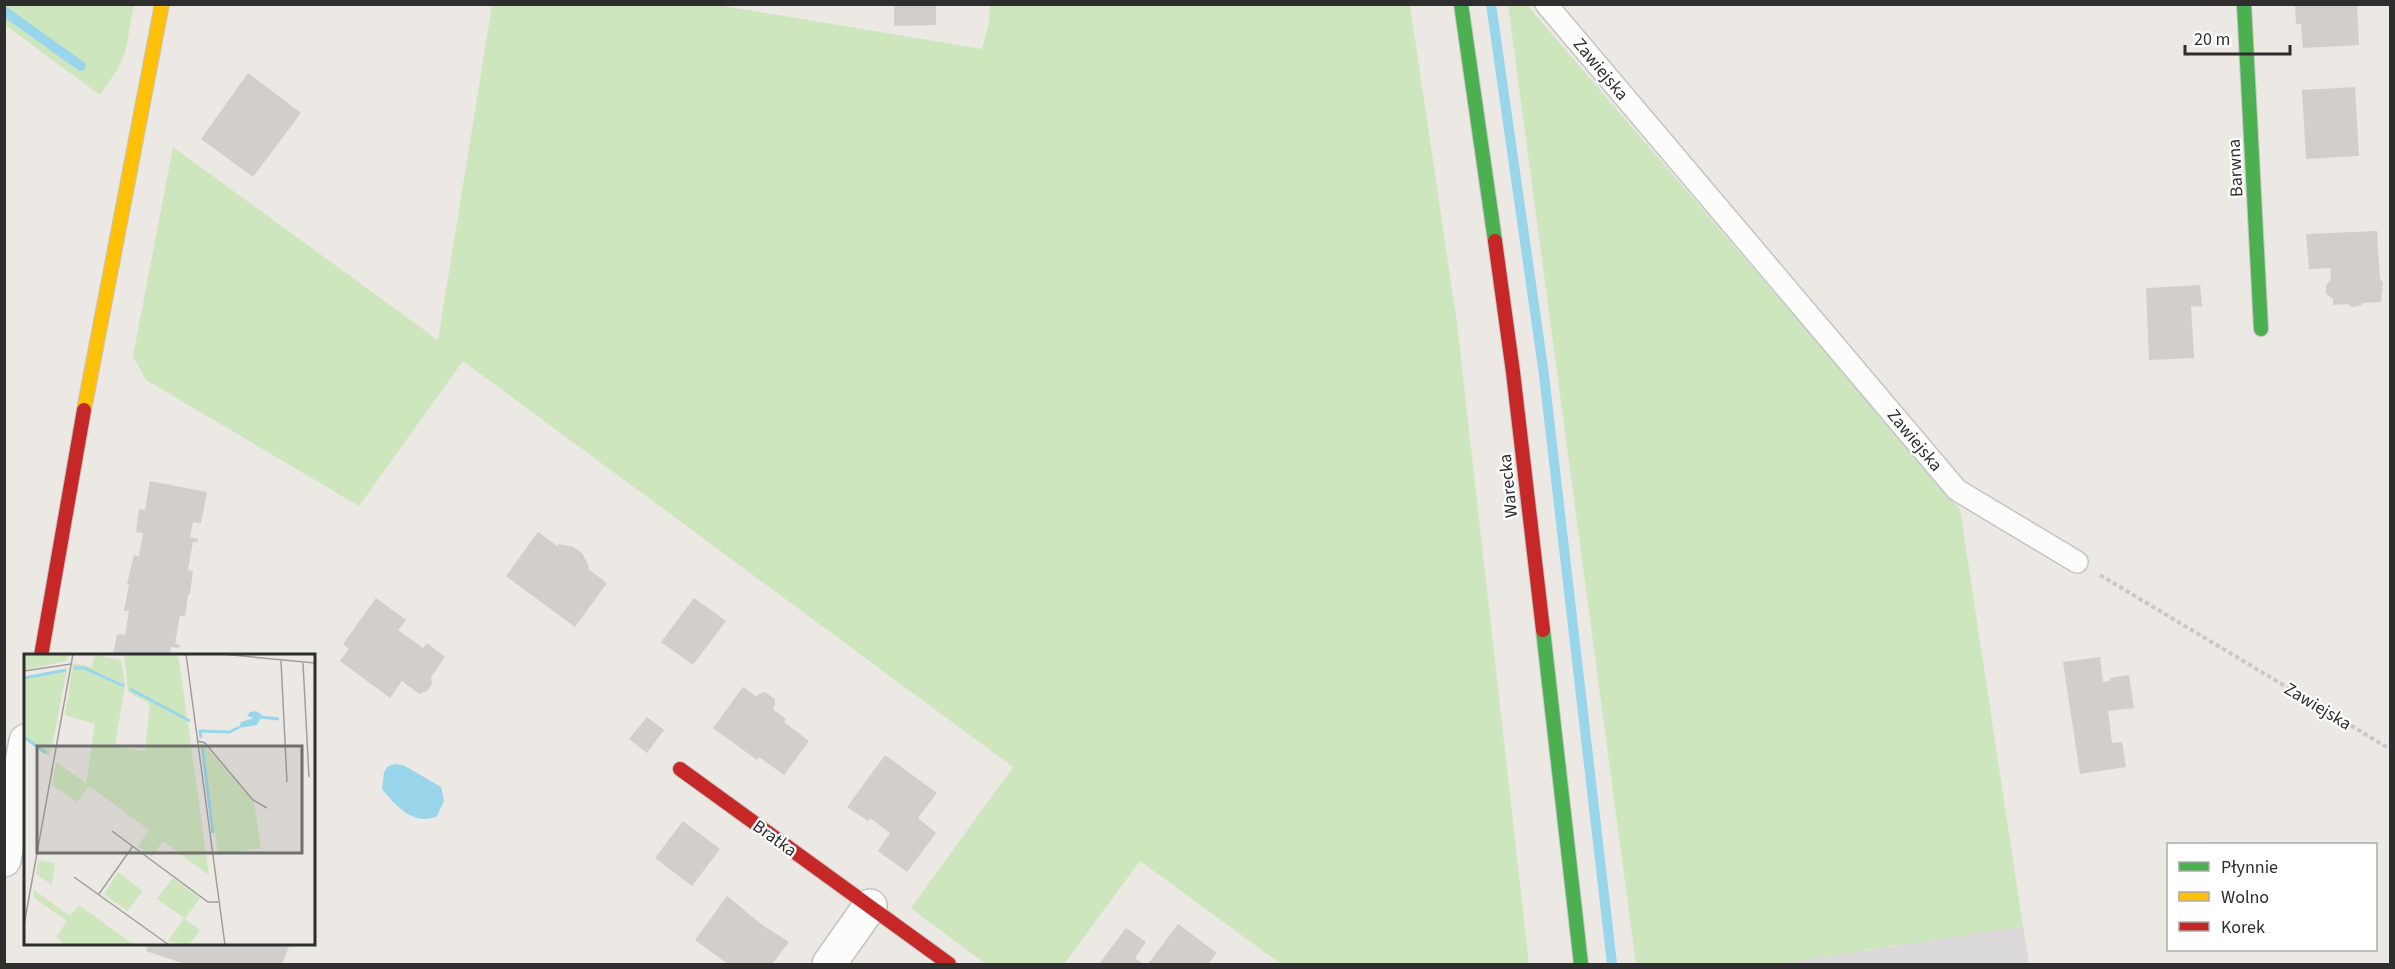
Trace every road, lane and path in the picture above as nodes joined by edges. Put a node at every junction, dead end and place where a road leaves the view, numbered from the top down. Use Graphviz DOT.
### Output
graph roads {
  1 [pos="162,4"];
  2 [pos="1461,4"];
  3 [pos="1546,4"];
  4 [pos="2244,4"];
  5 [pos="2261,329"];
  6 [pos="2077,561"];
  7 [pos="41,654"];
  8 [pos="2391,749"];
  9 [pos="24,752"];
  10 [pos="680,769"];
  11 [pos="4,860"];
  12 [pos="870,906"];
  13 [pos="829,964"];
  14 [pos="949,964"];
  15 [pos="1581,964"];
  1 -- 7 [label="street"];
  2 -- 15 [label="street, Warecka"];
  3 -- 6 [label="lane, Zawiejska"];
  4 -- 5 [label="street, Barwna"];
  6 -- 8 [label="path, Zawiejska"];
  9 -- 11 [label="street"];
  10 -- 12 [label="street, Bratka"];
  12 -- 13 [label="street"];
  12 -- 14 [label="street, Bratka"];
}
